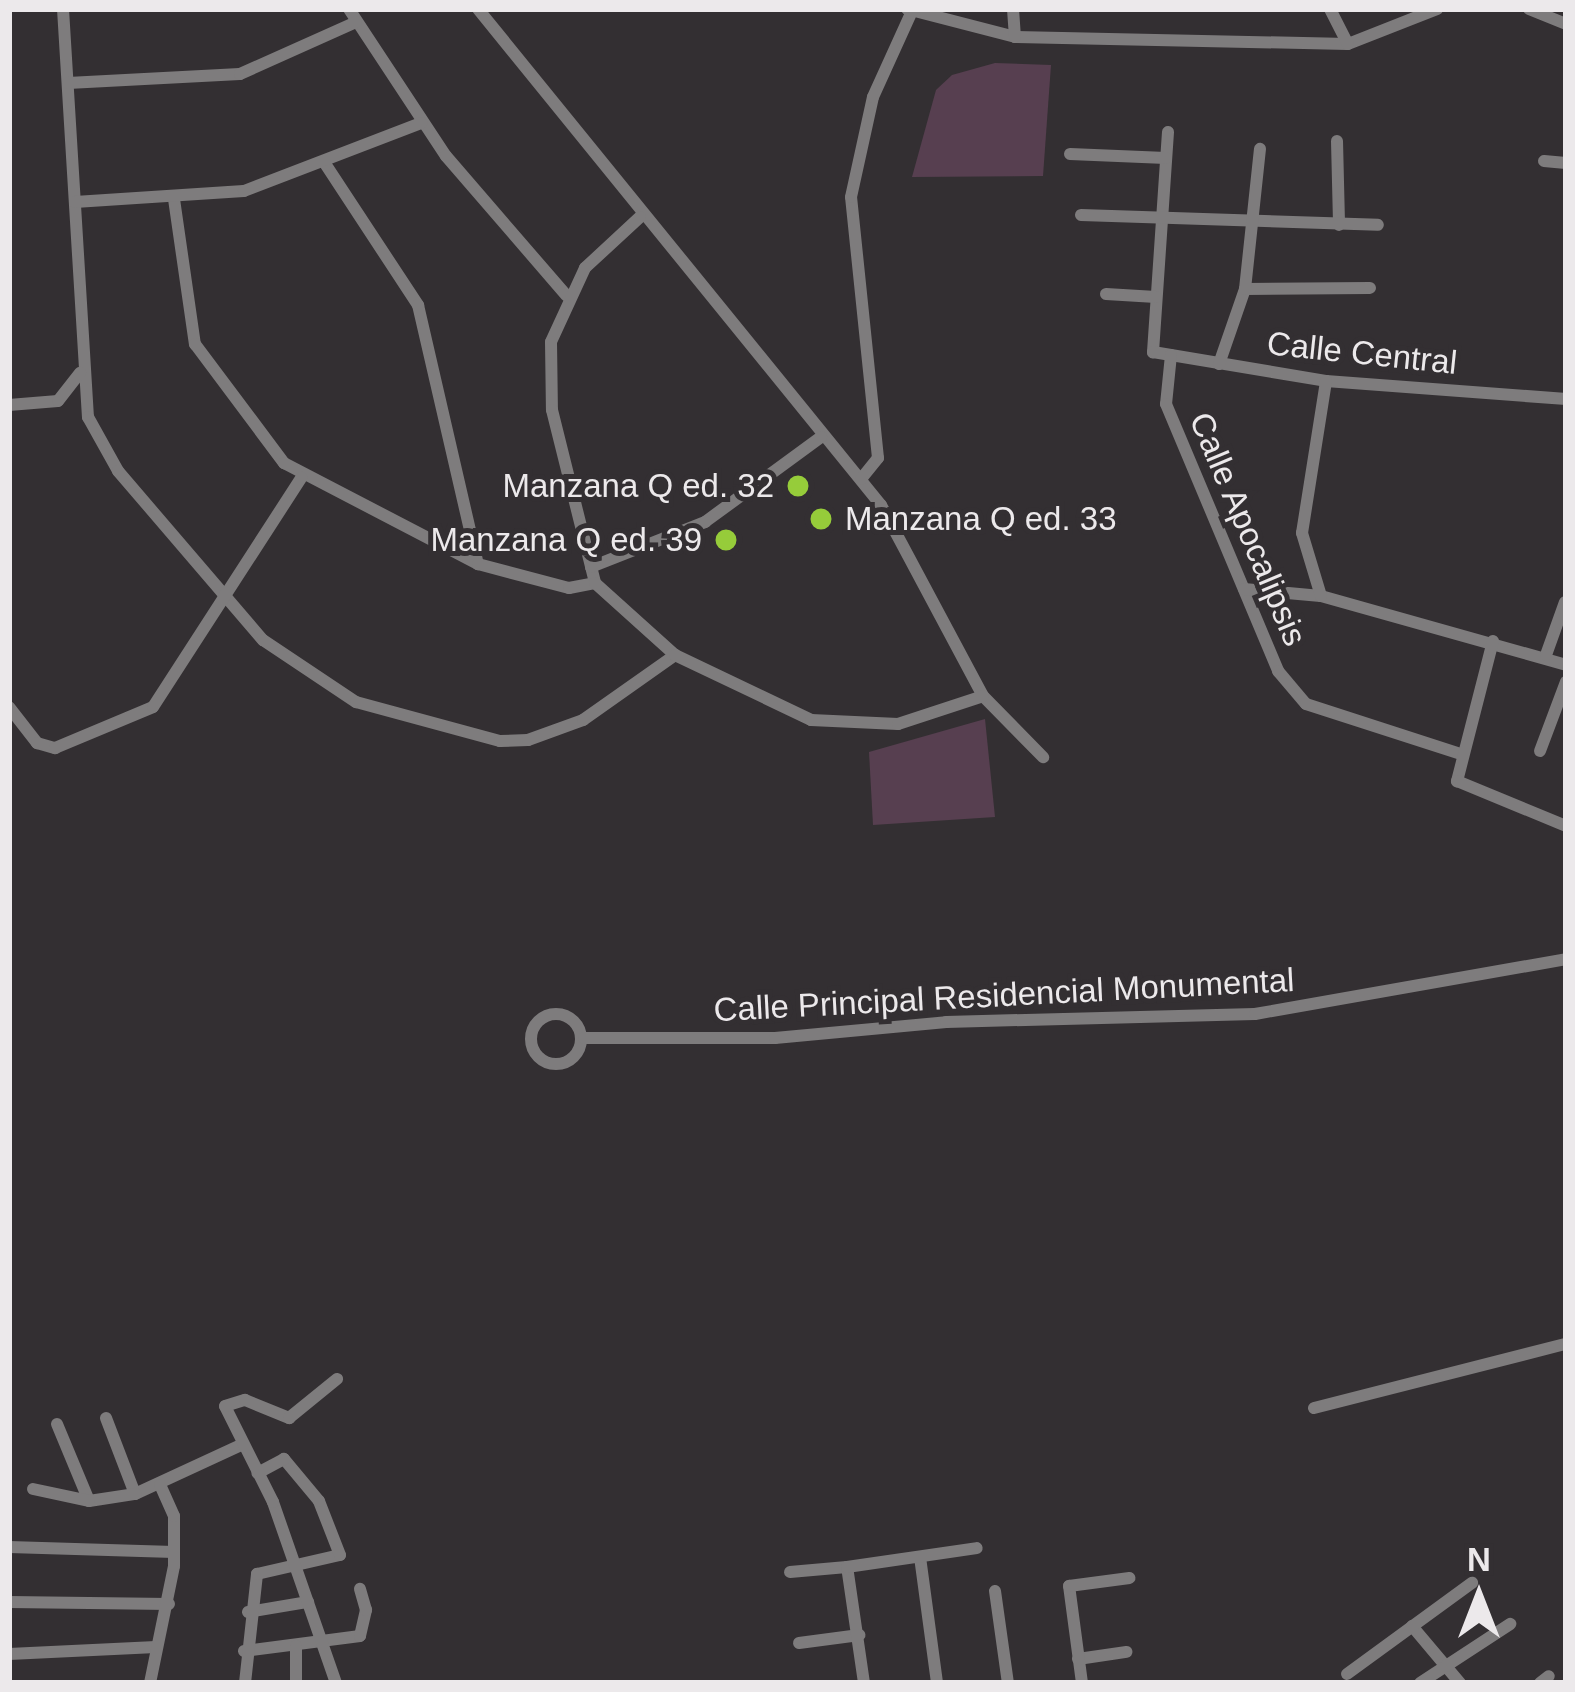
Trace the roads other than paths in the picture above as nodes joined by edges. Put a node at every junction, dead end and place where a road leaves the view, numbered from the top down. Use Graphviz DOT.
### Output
graph roads {
  1 [pos="63,9"];
  2 [pos="349,9"];
  3 [pos="478,9"];
  4 [pos="1013,9"];
  5 [pos="1330,9"];
  6 [pos="1437,9"];
  7 [pos="1529,9"];
  8 [pos="910,10"];
  9 [pos="356,22"];
  10 [pos="1566,24"];
  11 [pos="1016,37"];
  12 [pos="1348,44"];
  13 [pos="68,83"];
  14 [pos="422,123"];
  15 [pos="1168,132"];
  16 [pos="1337,141"];
  17 [pos="1260,149"];
  18 [pos="1070,154"];
  19 [pos="1166,158"];
  20 [pos="1544,161"];
  21 [pos="1566,163"];
  22 [pos="326,165"];
  23 [pos="174,199"];
  24 [pos="75,202"];
  25 [pos="1081,215"];
  26 [pos="640,217"];
  27 [pos="1162,220"];
  28 [pos="1253,225"];
  29 [pos="1339,225"];
  30 [pos="1378,225"];
  31 [pos="1370,288"];
  32 [pos="1245,289"];
  33 [pos="1106,294"];
  34 [pos="566,296"];
  35 [pos="1156,297"];
  36 [pos="1172,355"];
  37 [pos="1219,364"];
  38 [pos="82,366"];
  39 [pos="1326,381"];
  40 [pos="1566,399"];
  41 [pos="9,405"];
  42 [pos="821,437"];
  43 [pos="301,478"];
  44 [pos="861,478"];
  45 [pos="478,564"];
  46 [pos="591,567"];
  47 [pos="596,583"];
  48 [pos="1244,589"];
  49 [pos="1321,596"];
  50 [pos="227,599"];
  51 [pos="1565,602"];
  52 [pos="1493,641"];
  53 [pos="675,655"];
  54 [pos="1546,655"];
  55 [pos="1566,665"];
  56 [pos="1566,682"];
  57 [pos="982,696"];
  58 [pos="9,707"];
  59 [pos="1540,751"];
  60 [pos="1461,754"];
  61 [pos="1043,757"];
  62 [pos="1566,826"];
  63 [pos="1566,959"];
  64 [pos="584,1038"];
  65 [pos="1566,1344"];
  66 [pos="337,1379"];
  67 [pos="1314,1408"];
  68 [pos="106,1418"];
  69 [pos="57,1424"];
  70 [pos="239,1446"];
  71 [pos="258,1473"];
  72 [pos="160,1485"];
  73 [pos="33,1489"];
  74 [pos="135,1494"];
  75 [pos="89,1501"];
  76 [pos="9,1547"];
  77 [pos="977,1548"];
  78 [pos="174,1552"];
  79 [pos="920,1557"];
  80 [pos="298,1565"];
  81 [pos="847,1567"];
  82 [pos="790,1572"];
  83 [pos="1129,1578"];
  84 [pos="1472,1583"];
  85 [pos="360,1589"];
  86 [pos="995,1591"];
  87 [pos="9,1602"];
  88 [pos="308,1602"];
  89 [pos="169,1604"];
  90 [pos="248,1612"];
  91 [pos="1510,1624"];
  92 [pos="1412,1626"];
  93 [pos="859,1635"];
  94 [pos="799,1643"];
  95 [pos="326,1644"];
  96 [pos="296,1646"];
  97 [pos="156,1647"];
  98 [pos="244,1651"];
  99 [pos="1126,1652"];
  100 [pos="9,1654"];
  101 [pos="1078,1659"];
  102 [pos="1444,1665"];
  103 [pos="1347,1674"];
  104 [pos="150,1683"];
  105 [pos="245,1683"];
  106 [pos="296,1683"];
  107 [pos="336,1683"];
  108 [pos="864,1683"];
  109 [pos="937,1683"];
  110 [pos="1008,1683"];
  111 [pos="1082,1683"];
  112 [pos="1420,1683"];
  113 [pos="1460,1683"];
  1 -- 13 [label="street"];
  2 -- 9 [label="street"];
  3 -- 26 [label="street"];
  4 -- 11 [label="street"];
  5 -- 12 [label="street"];
  6 -- 12 [label="street"];
  7 -- 10 [label="street"];
  8 -- 11 [label="street"];
  8 -- 44 [label="street"];
  9 -- 13 [label="street"];
  9 -- 14 [label="street"];
  11 -- 12 [label="street"];
  13 -- 24 [label="street"];
  14 -- 22 [label="street"];
  14 -- 34 [label="street"];
  15 -- 19 [label="street"];
  16 -- 29 [label="street"];
  17 -- 28 [label="street"];
  18 -- 19 [label="street"];
  19 -- 27 [label="street"];
  20 -- 21 [label="street"];
  22 -- 23 [label="street"];
  22 -- 45 [label="street"];
  23 -- 24 [label="street"];
  23 -- 43 [label="street"];
  24 -- 38 [label="street"];
  25 -- 27 [label="street"];
  26 -- 34 [label="street"];
  26 -- 42 [label="street"];
  27 -- 28 [label="street"];
  27 -- 35 [label="street"];
  28 -- 29 [label="street"];
  28 -- 32 [label="street"];
  29 -- 30 [label="street"];
  31 -- 32 [label="street"];
  32 -- 37 [label="street"];
  33 -- 35 [label="street"];
  34 -- 46 [label="street"];
  35 -- 36 [label="street, Calle Central"];
  36 -- 37 [label="street, Calle Central"];
  36 -- 48 [label="street, Calle Apocalipsis"];
  37 -- 39 [label="street, Calle Central"];
  38 -- 41 [label="street"];
  38 -- 50 [label="street"];
  39 -- 40 [label="street, Calle Central"];
  39 -- 49 [label="street"];
  42 -- 44 [label="street"];
  42 -- 46 [label="street"];
  43 -- 45 [label="street"];
  43 -- 50 [label="street"];
  44 -- 57 [label="street"];
  45 -- 47 [label="street"];
  46 -- 47 [label="street"];
  47 -- 53 [label="street"];
  48 -- 49 [label="street"];
  48 -- 60 [label="street, Calle Apocalipsis"];
  49 -- 52 [label="street"];
  50 -- 53 [label="street"];
  50 -- 58 [label="street"];
  51 -- 54 [label="street"];
  52 -- 54 [label="street"];
  52 -- 60 [label="street"];
  53 -- 57 [label="street"];
  54 -- 55 [label="street"];
  56 -- 59 [label="street"];
  57 -- 61 [label="street"];
  60 -- 62 [label="street"];
  63 -- 64 [label="street, Calle Principal Residencial Monumental"];
  64 -- 64 [label="street"];
  65 -- 67 [label="street"];
  66 -- 70 [label="street"];
  68 -- 74 [label="street"];
  69 -- 75 [label="street"];
  70 -- 71 [label="street"];
  70 -- 72 [label="street"];
  71 -- 80 [label="street"];
  71 -- 80 [label="street"];
  72 -- 74 [label="street"];
  72 -- 78 [label="street"];
  73 -- 75 [label="street"];
  74 -- 75 [label="street"];
  76 -- 78 [label="street"];
  77 -- 79 [label="street"];
  78 -- 89 [label="street"];
  79 -- 81 [label="street"];
  79 -- 109 [label="street"];
  80 -- 88 [label="street"];
  80 -- 90 [label="street"];
  81 -- 82 [label="street"];
  81 -- 93 [label="street"];
  83 -- 101 [label="street"];
  84 -- 92 [label="street"];
  85 -- 95 [label="street"];
  86 -- 110 [label="street"];
  87 -- 89 [label="street"];
  88 -- 90 [label="street"];
  88 -- 95 [label="street"];
  89 -- 97 [label="street"];
  90 -- 98 [label="street"];
  91 -- 102 [label="street"];
  92 -- 102 [label="street"];
  92 -- 103 [label="street"];
  93 -- 94 [label="street"];
  93 -- 108 [label="street"];
  95 -- 96 [label="street"];
  95 -- 107 [label="street"];
  96 -- 98 [label="street"];
  96 -- 106 [label="street"];
  97 -- 100 [label="street"];
  97 -- 104 [label="street"];
  98 -- 105 [label="street"];
  99 -- 101 [label="street"];
  101 -- 111 [label="street"];
  102 -- 112 [label="street"];
  102 -- 113 [label="street"];
}
